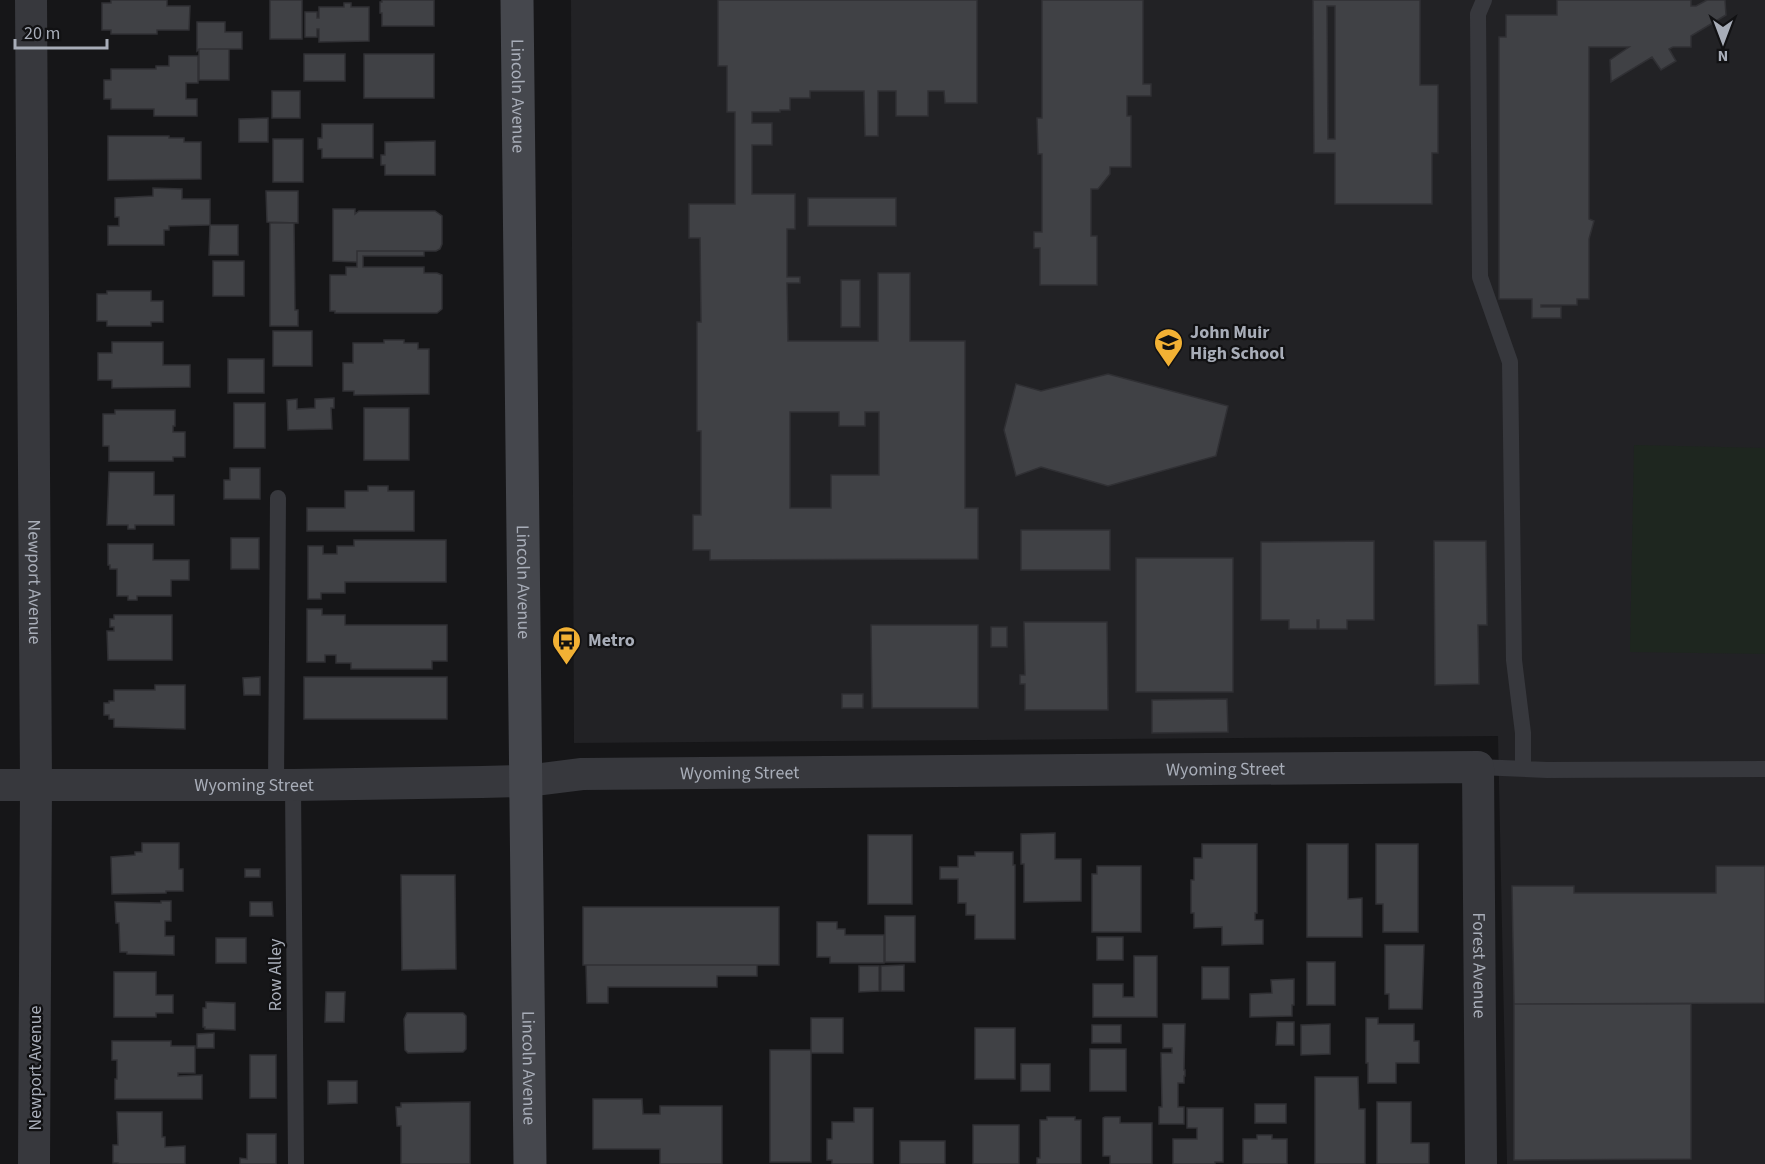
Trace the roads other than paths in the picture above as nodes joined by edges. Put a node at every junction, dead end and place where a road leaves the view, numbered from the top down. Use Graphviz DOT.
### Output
graph roads {
  1 [pos="31,0"];
  2 [pos="517,0"];
  3 [pos="1484,0"];
  4 [pos="278,498"];
  5 [pos="1478,767"];
  6 [pos="1523,769"];
  7 [pos="1765,769"];
  8 [pos="526,781"];
  9 [pos="0,785"];
  10 [pos="36,785"];
  11 [pos="284,785"];
  12 [pos="34,1164"];
  13 [pos="296,1164"];
  14 [pos="530,1164"];
  15 [pos="1481,1164"];
  1 -- 10 [label="street, Newport Avenue"];
  2 -- 8 [label="main road, Lincoln Avenue"];
  3 -- 6 [label="lane"];
  4 -- 11 [label="lane, Row Alley"];
  5 -- 6 [label="lane"];
  5 -- 8 [label="street, Wyoming Street"];
  5 -- 15 [label="street, Forest Avenue"];
  6 -- 7 [label="lane"];
  8 -- 11 [label="street, Wyoming Street"];
  8 -- 14 [label="main road, Lincoln Avenue"];
  9 -- 10 [label="street, Wyoming Street"];
  10 -- 11 [label="street, Wyoming Street"];
  10 -- 12 [label="street, Newport Avenue"];
  11 -- 13 [label="lane, Row Alley"];
}
